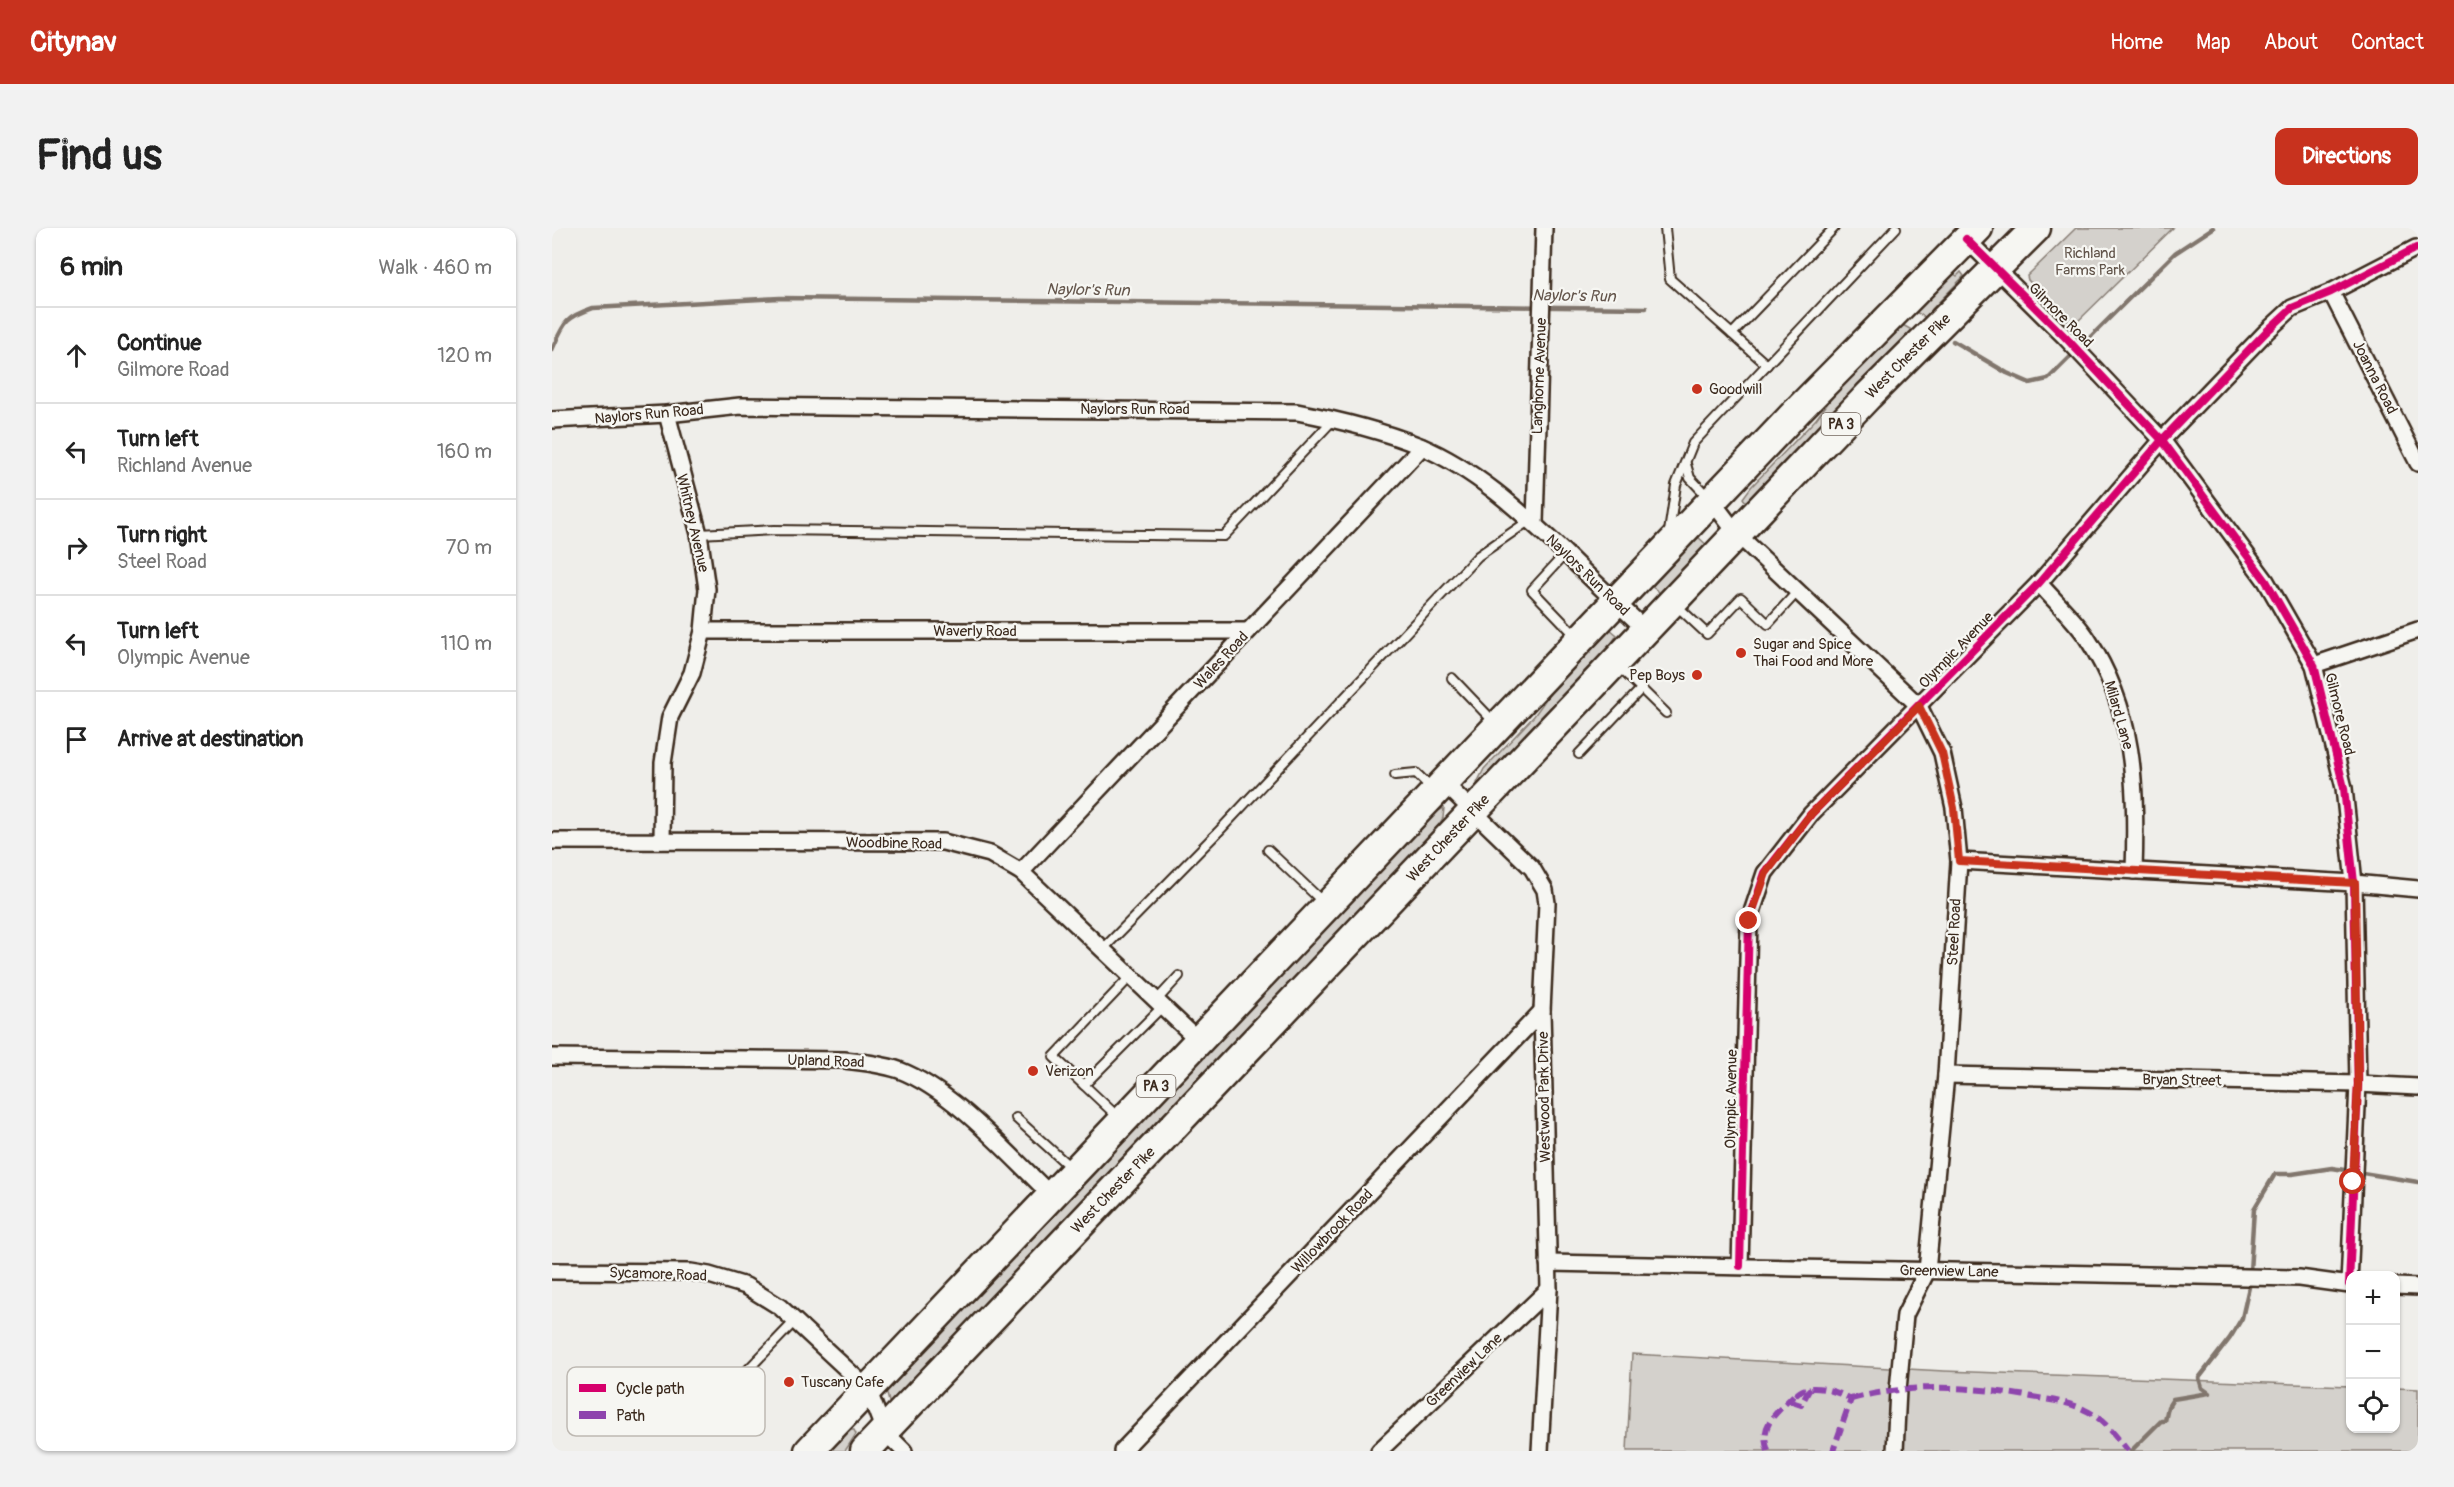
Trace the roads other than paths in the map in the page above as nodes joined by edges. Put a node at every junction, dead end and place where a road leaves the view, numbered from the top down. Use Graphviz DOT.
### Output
graph roads {
  1 [pos="1544,228"];
  2 [pos="1665,228"];
  3 [pos="1834,228"];
  4 [pos="1896,228"];
  5 [pos="2036,228"];
  6 [pos="1968,234"];
  7 [pos="2416,248"];
  8 [pos="1995,268"];
  9 [pos="2331,292"];
  10 [pos="1732,334"];
  11 [pos="1767,365"];
  12 [pos="667,414"];
  13 [pos="1334,419"];
  14 [pos="552,420"];
  15 [pos="2162,440"];
  16 [pos="1422,447"];
  17 [pos="1686,462"];
  18 [pos="2418,463"];
  19 [pos="1712,501"];
  20 [pos="1532,521"];
  21 [pos="699,534"];
  22 [pos="1737,534"];
  23 [pos="1667,549"];
  24 [pos="1565,554"];
  25 [pos="2039,583"];
  26 [pos="1798,591"];
  27 [pos="1616,602"];
  28 [pos="1672,602"];
  29 [pos="1646,630"];
  30 [pos="2418,630"];
  31 [pos="703,631"];
  32 [pos="1248,631"];
  33 [pos="1580,640"];
  34 [pos="1614,663"];
  35 [pos="2314,665"];
  36 [pos="1452,678"];
  37 [pos="1641,689"];
  38 [pos="1919,706"];
  39 [pos="1666,713"];
  40 [pos="1498,726"];
  41 [pos="1579,754"];
  42 [pos="1395,775"];
  43 [pos="1440,788"];
  44 [pos="1473,811"];
  45 [pos="552,841"];
  46 [pos="663,841"];
  47 [pos="1268,850"];
  48 [pos="1959,861"];
  49 [pos="2134,871"];
  50 [pos="1021,872"];
  51 [pos="2355,883"];
  52 [pos="2418,889"];
  53 [pos="1327,907"];
  54 [pos="1102,950"];
  55 [pos="1179,976"];
  56 [pos="1130,977"];
  57 [pos="1159,1004"];
  58 [pos="1542,1011"];
  59 [pos="1199,1041"];
  60 [pos="552,1057"];
  61 [pos="1946,1075"];
  62 [pos="2358,1084"];
  63 [pos="1084,1085"];
  64 [pos="2418,1087"];
  65 [pos="1016,1118"];
  66 [pos="1123,1121"];
  67 [pos="1075,1172"];
  68 [pos="1052,1196"];
  69 [pos="1548,1263"];
  70 [pos="1740,1266"];
  71 [pos="552,1271"];
  72 [pos="1927,1271"];
  73 [pos="2350,1271"];
  74 [pos="2346,1284"];
  75 [pos="2400,1286"];
  76 [pos="2418,1287"];
  77 [pos="1549,1289"];
  78 [pos="795,1321"];
  79 [pos="751,1367"];
  80 [pos="868,1389"];
  81 [pos="874,1441"];
  82 [pos="809,1451"];
  83 [pos="904,1451"];
  84 [pos="1122,1451"];
  85 [pos="1379,1451"];
  86 [pos="1540,1451"];
  87 [pos="1895,1451"];
  1 -- 20 [label="street, Langhorne Avenue"];
  2 -- 10 [label="lane"];
  3 -- 10 [label="lane"];
  4 -- 11 [label="lane"];
  5 -- 8 [label="highway, West Chester Pike / PA 3"];
  6 -- 8 [label="street, Gilmore Road"];
  6 -- 19 [label="highway, PA 3"];
  7 -- 9 [label="street, Olympic Avenue"];
  8 -- 15 [label="street, Gilmore Road"];
  8 -- 22 [label="highway, West Chester Pike / PA 3"];
  9 -- 15 [label="street, Olympic Avenue"];
  9 -- 18 [label="street, Joanna Road"];
  10 -- 11 [label="lane"];
  11 -- 17 [label="lane"];
  12 -- 13 [label="street, Naylors Run Road"];
  12 -- 14 [label="street, Naylors Run Road"];
  12 -- 21 [label="street, Whitney Avenue"];
  13 -- 16 [label="street, Naylors Run Road"];
  13 -- 21 [label="lane"];
  15 -- 25 [label="street, Olympic Avenue"];
  15 -- 35 [label="street, Gilmore Road"];
  16 -- 20 [label="street, Naylors Run Road"];
  16 -- 32 [label="street, Wales Road"];
  17 -- 19 [label="lane"];
  17 -- 23 [label="lane"];
  19 -- 22 [label="street, Steel Road"];
  19 -- 23 [label="highway, PA 3"];
  20 -- 24 [label="street, Naylors Run Road"];
  20 -- 54 [label="lane"];
  21 -- 31 [label="street, Whitney Avenue"];
  22 -- 26 [label="street, Steel Road"];
  22 -- 28 [label="highway, West Chester Pike / PA 3"];
  23 -- 27 [label="highway, PA 3"];
  24 -- 27 [label="street, Naylors Run Road"];
  24 -- 33 [label="lane"];
  25 -- 38 [label="street, Olympic Avenue"];
  25 -- 49 [label="street, Milard Lane"];
  26 -- 28 [label="lane"];
  26 -- 38 [label="street, Steel Road"];
  27 -- 29 [label="street, Naylors Run Road"];
  27 -- 33 [label="highway, PA 3"];
  28 -- 29 [label="highway, West Chester Pike / PA 3"];
  29 -- 34 [label="highway, West Chester Pike / PA 3"];
  30 -- 35 [label="street"];
  31 -- 32 [label="street, Waverly Road"];
  31 -- 46 [label="street, Whitney Avenue"];
  32 -- 50 [label="street, Wales Road"];
  33 -- 40 [label="highway, PA 3"];
  34 -- 37 [label="lane"];
  34 -- 44 [label="highway, West Chester Pike / PA 3"];
  35 -- 51 [label="street, Gilmore Road"];
  36 -- 40 [label="lane"];
  37 -- 39 [label="lane"];
  37 -- 41 [label="lane"];
  38 -- 48 [label="street, Steel Road"];
  38 -- 70 [label="street, Olympic Avenue"];
  40 -- 43 [label="highway, PA 3"];
  42 -- 43 [label="lane"];
  43 -- 44 [label="street, Westwood Park Drive"];
  43 -- 53 [label="highway, PA 3"];
  44 -- 58 [label="street, Westwood Park Drive"];
  44 -- 81 [label="highway, West Chester Pike / PA 3"];
  45 -- 46 [label="street, Woodbine Road"];
  46 -- 50 [label="street, Woodbine Road"];
  47 -- 53 [label="lane"];
  48 -- 49 [label="street"];
  48 -- 61 [label="street, Steel Road"];
  49 -- 51 [label="street"];
  50 -- 54 [label="street, Woodbine Road"];
  51 -- 52 [label="street"];
  51 -- 62 [label="street, Gilmore Road"];
  53 -- 59 [label="highway, PA 3"];
  54 -- 56 [label="street, Woodbine Road"];
  55 -- 57 [label="lane"];
  56 -- 57 [label="street, Woodbine Road"];
  56 -- 63 [label="lane"];
  57 -- 59 [label="street, Woodbine Road"];
  57 -- 63 [label="lane"];
  58 -- 69 [label="street, Westwood Park Drive"];
  58 -- 84 [label="street, Willowbrook Road"];
  59 -- 66 [label="highway, PA 3"];
  60 -- 68 [label="street, Upland Road"];
  61 -- 62 [label="street, Bryan Street"];
  61 -- 72 [label="street, Steel Road"];
  62 -- 64 [label="street, Bryan Street"];
  62 -- 73 [label="street, Gilmore Road"];
  63 -- 66 [label="lane"];
  65 -- 67 [label="lane"];
  66 -- 67 [label="highway, PA 3"];
  67 -- 68 [label="highway, PA 3"];
  68 -- 80 [label="highway, PA 3"];
  69 -- 70 [label="street, Greenview Lane"];
  69 -- 77 [label="street, Westwood Park Drive"];
  70 -- 72 [label="street, Greenview Lane"];
  71 -- 78 [label="street, Sycamore Road"];
  72 -- 74 [label="street, Greenview Lane"];
  72 -- 87 [label="street, Steel Road"];
  75 -- 76 [label="street"];
  77 -- 85 [label="street, Greenview Lane"];
  77 -- 86 [label="street, Westwood Park Drive"];
  78 -- 79 [label="lane"];
  78 -- 80 [label="street, Sycamore Road"];
  80 -- 81 [label="street"];
  80 -- 82 [label="highway, PA 3"];
  81 -- 83 [label="street"];
}
